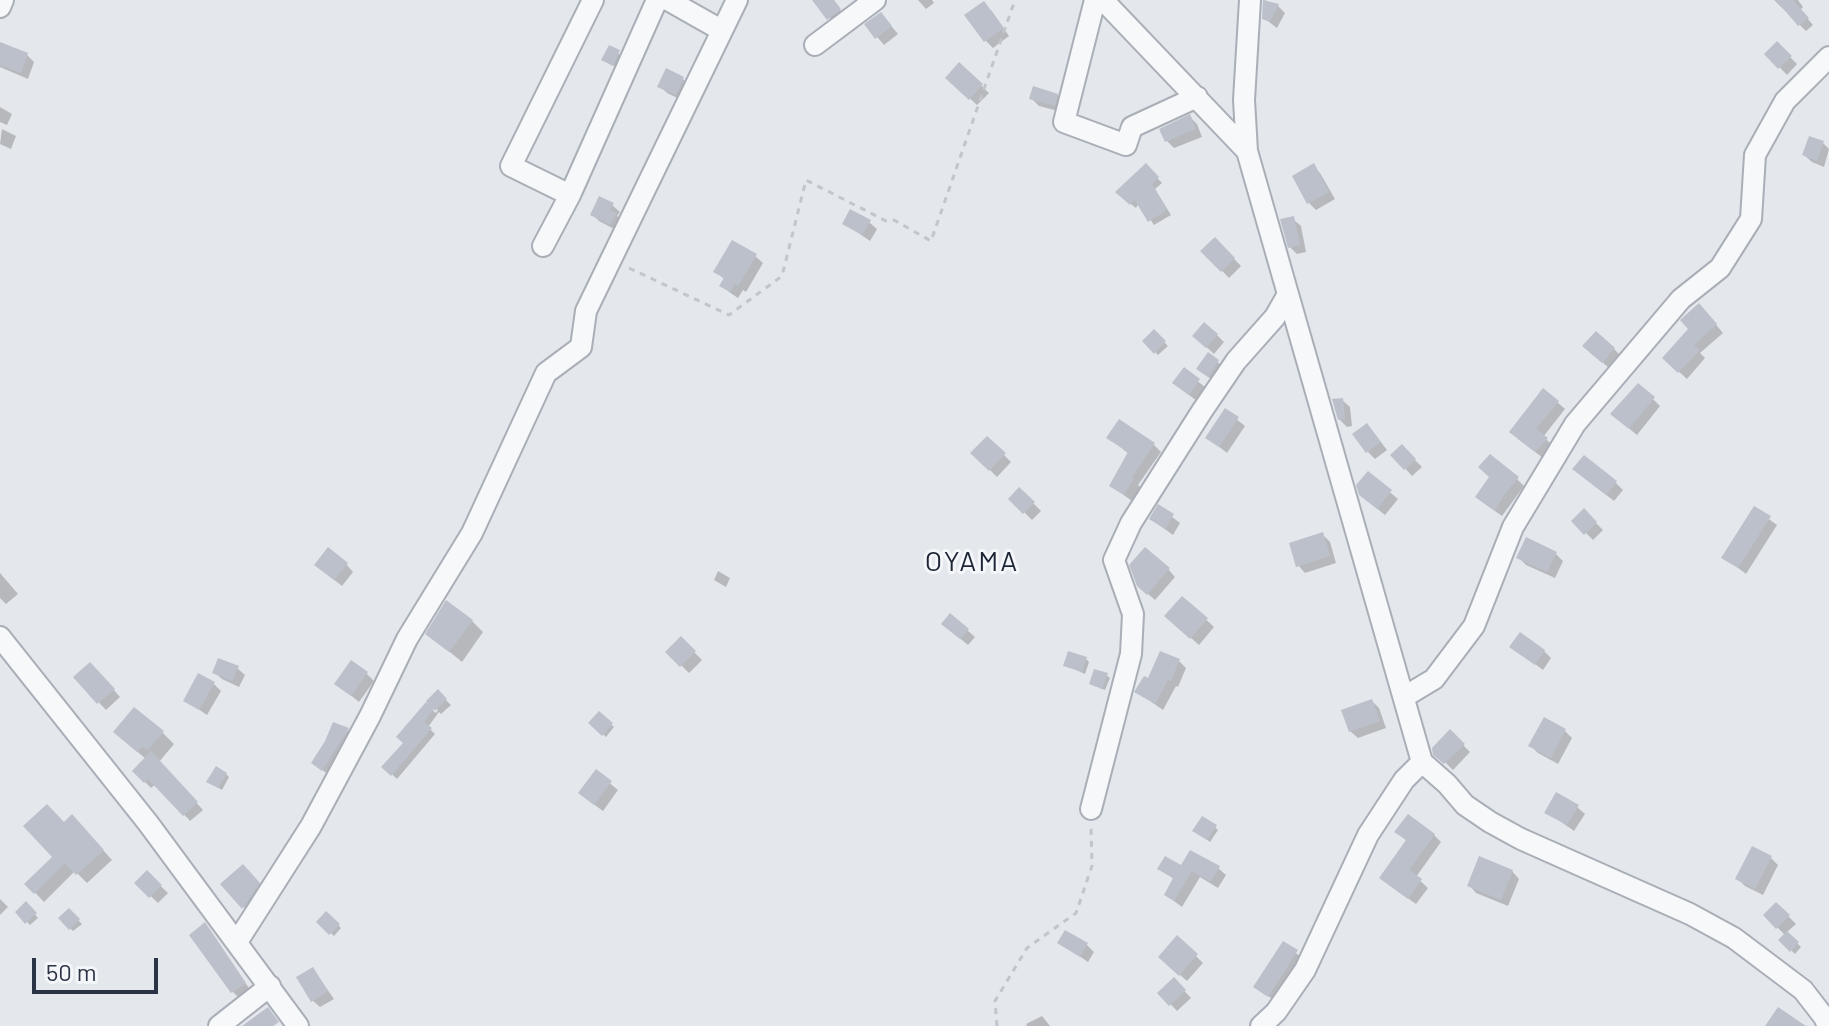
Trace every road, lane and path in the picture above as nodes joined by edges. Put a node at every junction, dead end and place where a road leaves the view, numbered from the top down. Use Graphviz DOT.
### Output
graph roads {
  1 [pos="3,0"];
  2 [pos="593,0"];
  3 [pos="657,0"];
  4 [pos="668,0"];
  5 [pos="737,0"];
  6 [pos="875,0"];
  7 [pos="1015,0"];
  8 [pos="1095,0"];
  9 [pos="1103,0"];
  10 [pos="1250,0"];
  11 [pos="0,7"];
  12 [pos="721,30"];
  13 [pos="815,45"];
  14 [pos="1829,57"];
  15 [pos="1197,97"];
  16 [pos="1247,151"];
  17 [pos="570,195"];
  18 [pos="543,246"];
  19 [pos="611,260"];
  20 [pos="1287,296"];
  21 [pos="0,637"];
  22 [pos="1404,697"];
  23 [pos="1422,762"];
  24 [pos="1091,809"];
  25 [pos="237,942"];
  26 [pos="270,986"];
  27 [pos="219,1026"];
  28 [pos="298,1026"];
  29 [pos="997,1026"];
  30 [pos="1261,1026"];
  31 [pos="1828,1026"];
  1 -- 11 [label="street"];
  2 -- 17 [label="street"];
  3 -- 17 [label="street"];
  4 -- 12 [label="street"];
  5 -- 12 [label="street"];
  6 -- 13 [label="street"];
  7 -- 19 [label="path"];
  8 -- 15 [label="street"];
  9 -- 15 [label="street"];
  10 -- 16 [label="street"];
  12 -- 19 [label="street"];
  14 -- 22 [label="street"];
  15 -- 16 [label="street"];
  16 -- 20 [label="street"];
  17 -- 18 [label="street"];
  19 -- 25 [label="street"];
  20 -- 22 [label="street"];
  20 -- 24 [label="street"];
  21 -- 25 [label="street"];
  22 -- 23 [label="street"];
  23 -- 30 [label="street"];
  23 -- 31 [label="street"];
  24 -- 29 [label="path"];
  25 -- 26 [label="street"];
  26 -- 27 [label="street"];
  26 -- 28 [label="street"];
}
